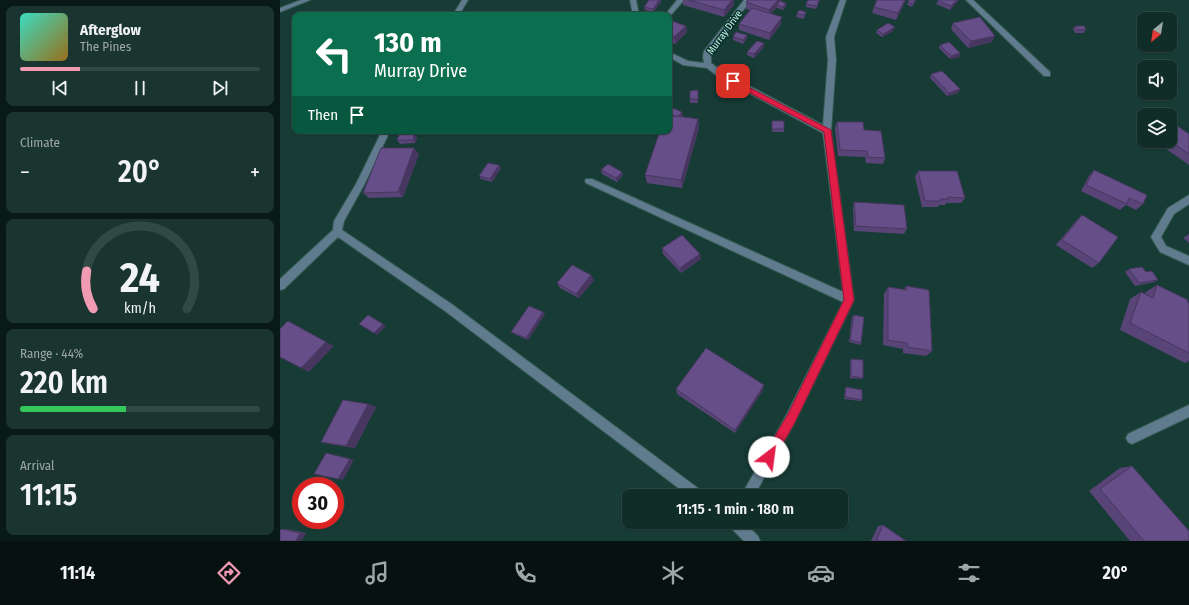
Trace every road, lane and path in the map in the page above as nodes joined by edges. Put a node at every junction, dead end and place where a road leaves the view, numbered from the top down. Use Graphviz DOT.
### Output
graph roads {
  1 [pos="307,0"];
  2 [pos="465,0"];
  3 [pos="633,0"];
  4 [pos="681,0"];
  5 [pos="748,0"];
  6 [pos="842,0"];
  7 [pos="968,0"];
  8 [pos="280,10"];
  9 [pos="458,12"];
  10 [pos="635,12"];
  11 [pos="671,12"];
  12 [pos="672,55"];
  13 [pos="708,66"];
  14 [pos="1047,74"];
  15 [pos="827,130"];
  16 [pos="385,134"];
  17 [pos="589,181"];
  18 [pos="1189,198"];
  19 [pos="337,232"];
  20 [pos="1189,261"];
  21 [pos="280,286"];
  22 [pos="849,300"];
  23 [pos="1189,411"];
  24 [pos="1132,438"];
  25 [pos="690,489"];
  26 [pos="751,489"];
  27 [pos="742,529"];
  28 [pos="753,541"];
  1 -- 8 [label="street"];
  2 -- 9 [label="street"];
  3 -- 10 [label="street"];
  4 -- 11 [label="street"];
  5 -- 13 [label="street, Murray Drive"];
  6 -- 15 [label="street"];
  7 -- 14 [label="street"];
  12 -- 13 [label="street"];
  13 -- 15 [label="street, Murray Drive"];
  15 -- 22 [label="street"];
  16 -- 19 [label="street"];
  17 -- 22 [label="street"];
  18 -- 20 [label="street"];
  19 -- 21 [label="street"];
  19 -- 25 [label="street"];
  22 -- 26 [label="street"];
  23 -- 24 [label="street"];
  27 -- 28 [label="street"];
}
